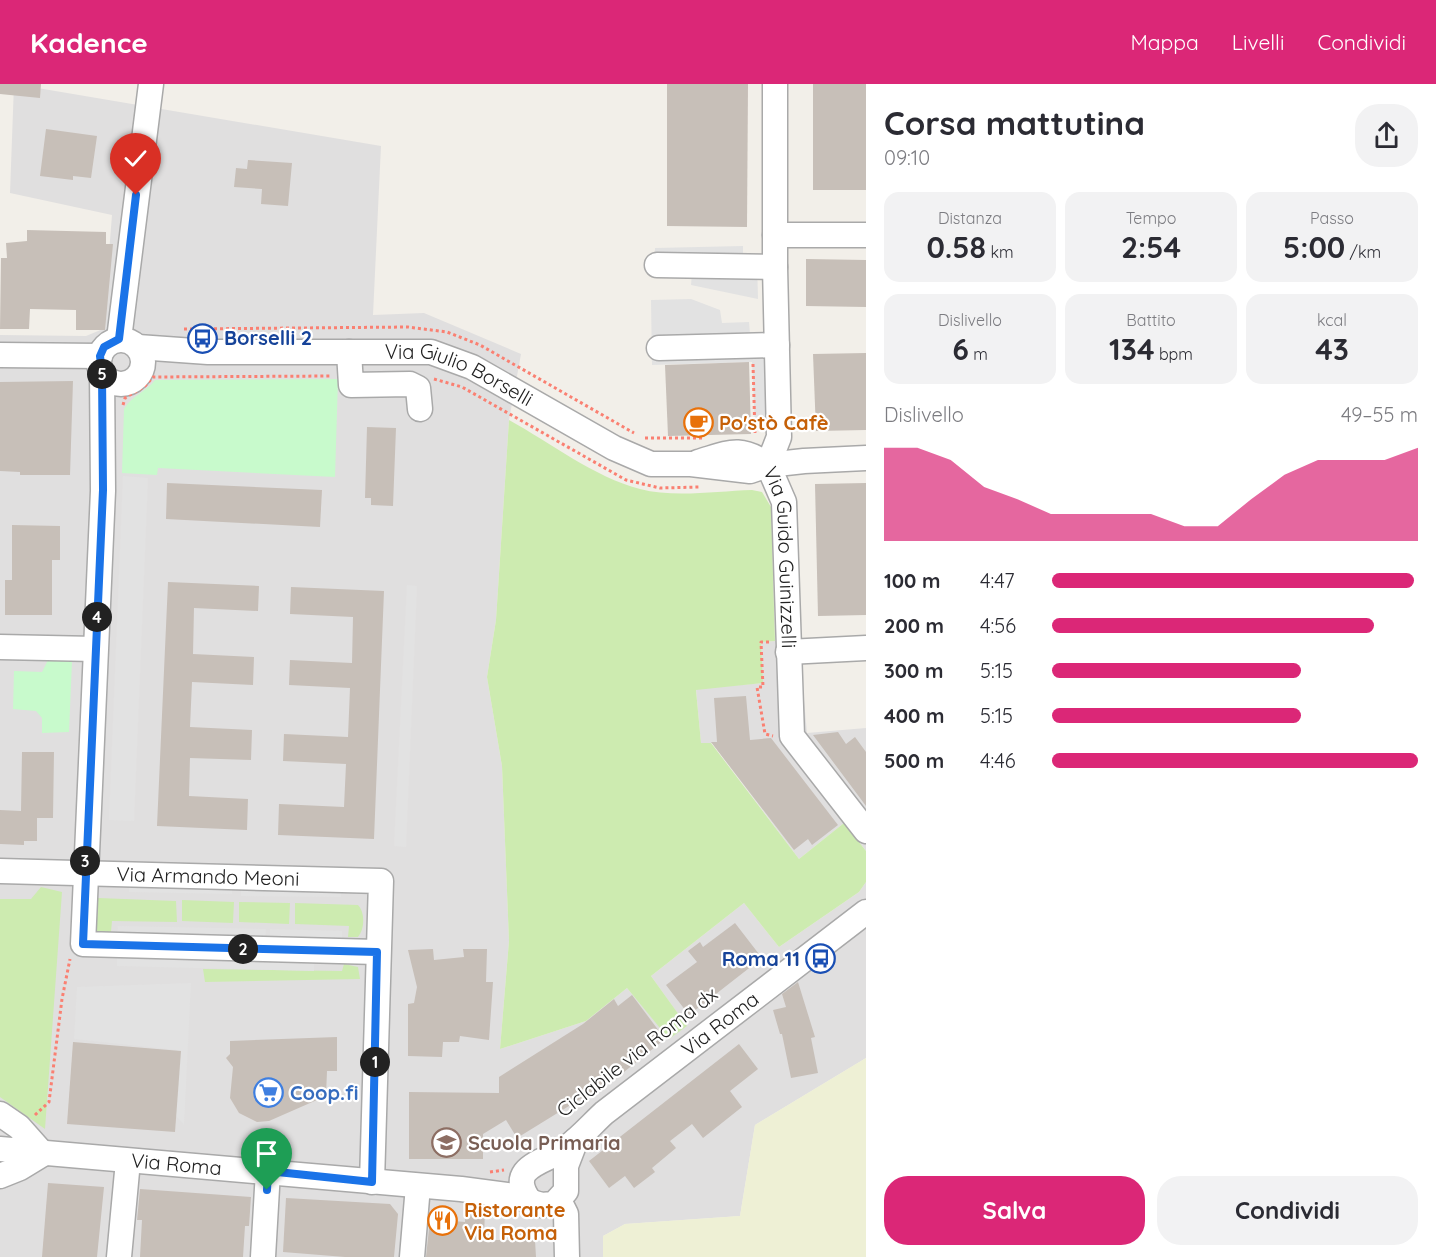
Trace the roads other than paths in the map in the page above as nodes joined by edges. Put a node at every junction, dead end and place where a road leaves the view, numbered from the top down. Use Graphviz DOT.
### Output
graph roads {
  1 [pos="151,84"];
  2 [pos="775,84"];
  3 [pos="775,235"];
  4 [pos="866,235"];
  5 [pos="657,265"];
  6 [pos="775,267"];
  7 [pos="777,345"];
  8 [pos="659,348"];
  9 [pos="133,350"];
  10 [pos="0,355"];
  11 [pos="349,364"];
  12 [pos="107,371"];
  13 [pos="420,410"];
  14 [pos="866,458"];
  15 [pos="768,465"];
  16 [pos="0,647"];
  17 [pos="783,647"];
  18 [pos="866,648"];
  19 [pos="95,649"];
  20 [pos="866,831"];
  21 [pos="0,871"];
  22 [pos="84,872"];
  23 [pos="866,912"];
  24 [pos="377,952"];
  25 [pos="10,1121"];
  26 [pos="576,1140"];
  27 [pos="0,1149"];
  28 [pos="43,1154"];
  29 [pos="542,1160"];
  30 [pos="128,1161"];
  31 [pos="268,1171"];
  32 [pos="517,1173"];
  33 [pos="565,1174"];
  34 [pos="0,1176"];
  35 [pos="372,1182"];
  36 [pos="418,1186"];
  37 [pos="461,1190"];
  38 [pos="529,1200"];
  39 [pos="559,1200"];
  40 [pos="119,1257"];
  41 [pos="263,1257"];
  42 [pos="412,1257"];
  43 [pos="567,1257"];
  1 -- 9 [label="street"];
  2 -- 3 [label="street, Via Guido Guinizzelli"];
  3 -- 4 [label="street"];
  3 -- 6 [label="street, Via Guido Guinizzelli"];
  5 -- 6 [label="street"];
  6 -- 7 [label="street, Via Guido Guinizzelli"];
  7 -- 8 [label="street"];
  7 -- 15 [label="street, Via Guido Guinizzelli"];
  9 -- 11 [label="street, Via Giulio Borselli"];
  9 -- 12 [label="street"];
  9 -- 12 [label="street"];
  10 -- 12 [label="street"];
  11 -- 13 [label="street"];
  11 -- 15 [label="street, Via Giulio Borselli"];
  12 -- 19 [label="street"];
  14 -- 15 [label="street"];
  15 -- 17 [label="street, Via Guido Guinizzelli"];
  16 -- 19 [label="street"];
  17 -- 18 [label="street"];
  17 -- 20 [label="street, Via Guido Guinizzelli"];
  19 -- 22 [label="street"];
  21 -- 22 [label="street, Via Armando Meoni"];
  22 -- 24 [label="street"];
  22 -- 24 [label="street, Via Armando Meoni"];
  23 -- 26 [label="street, Via Roma"];
  24 -- 35 [label="street"];
  25 -- 28 [label="street"];
  26 -- 29 [label="street, Via Roma"];
  26 -- 33 [label="street, Via Roma"];
  27 -- 28 [label="street, Via Roma"];
  28 -- 30 [label="street, Via Roma"];
  28 -- 34 [label="street"];
  29 -- 32 [label="street, Via Roma"];
  29 -- 33 [label="street"];
  30 -- 31 [label="street, Via Roma"];
  30 -- 40 [label="street"];
  31 -- 35 [label="street, Via Roma"];
  31 -- 41 [label="street"];
  32 -- 37 [label="street, Via Roma"];
  32 -- 38 [label="street"];
  33 -- 39 [label="street, Via Roma"];
  35 -- 36 [label="street, Via Roma"];
  36 -- 37 [label="street, Via Roma"];
  36 -- 42 [label="street"];
  37 -- 38 [label="street, Via Roma"];
  38 -- 39 [label="street, Via Roma"];
  39 -- 43 [label="street"];
}
